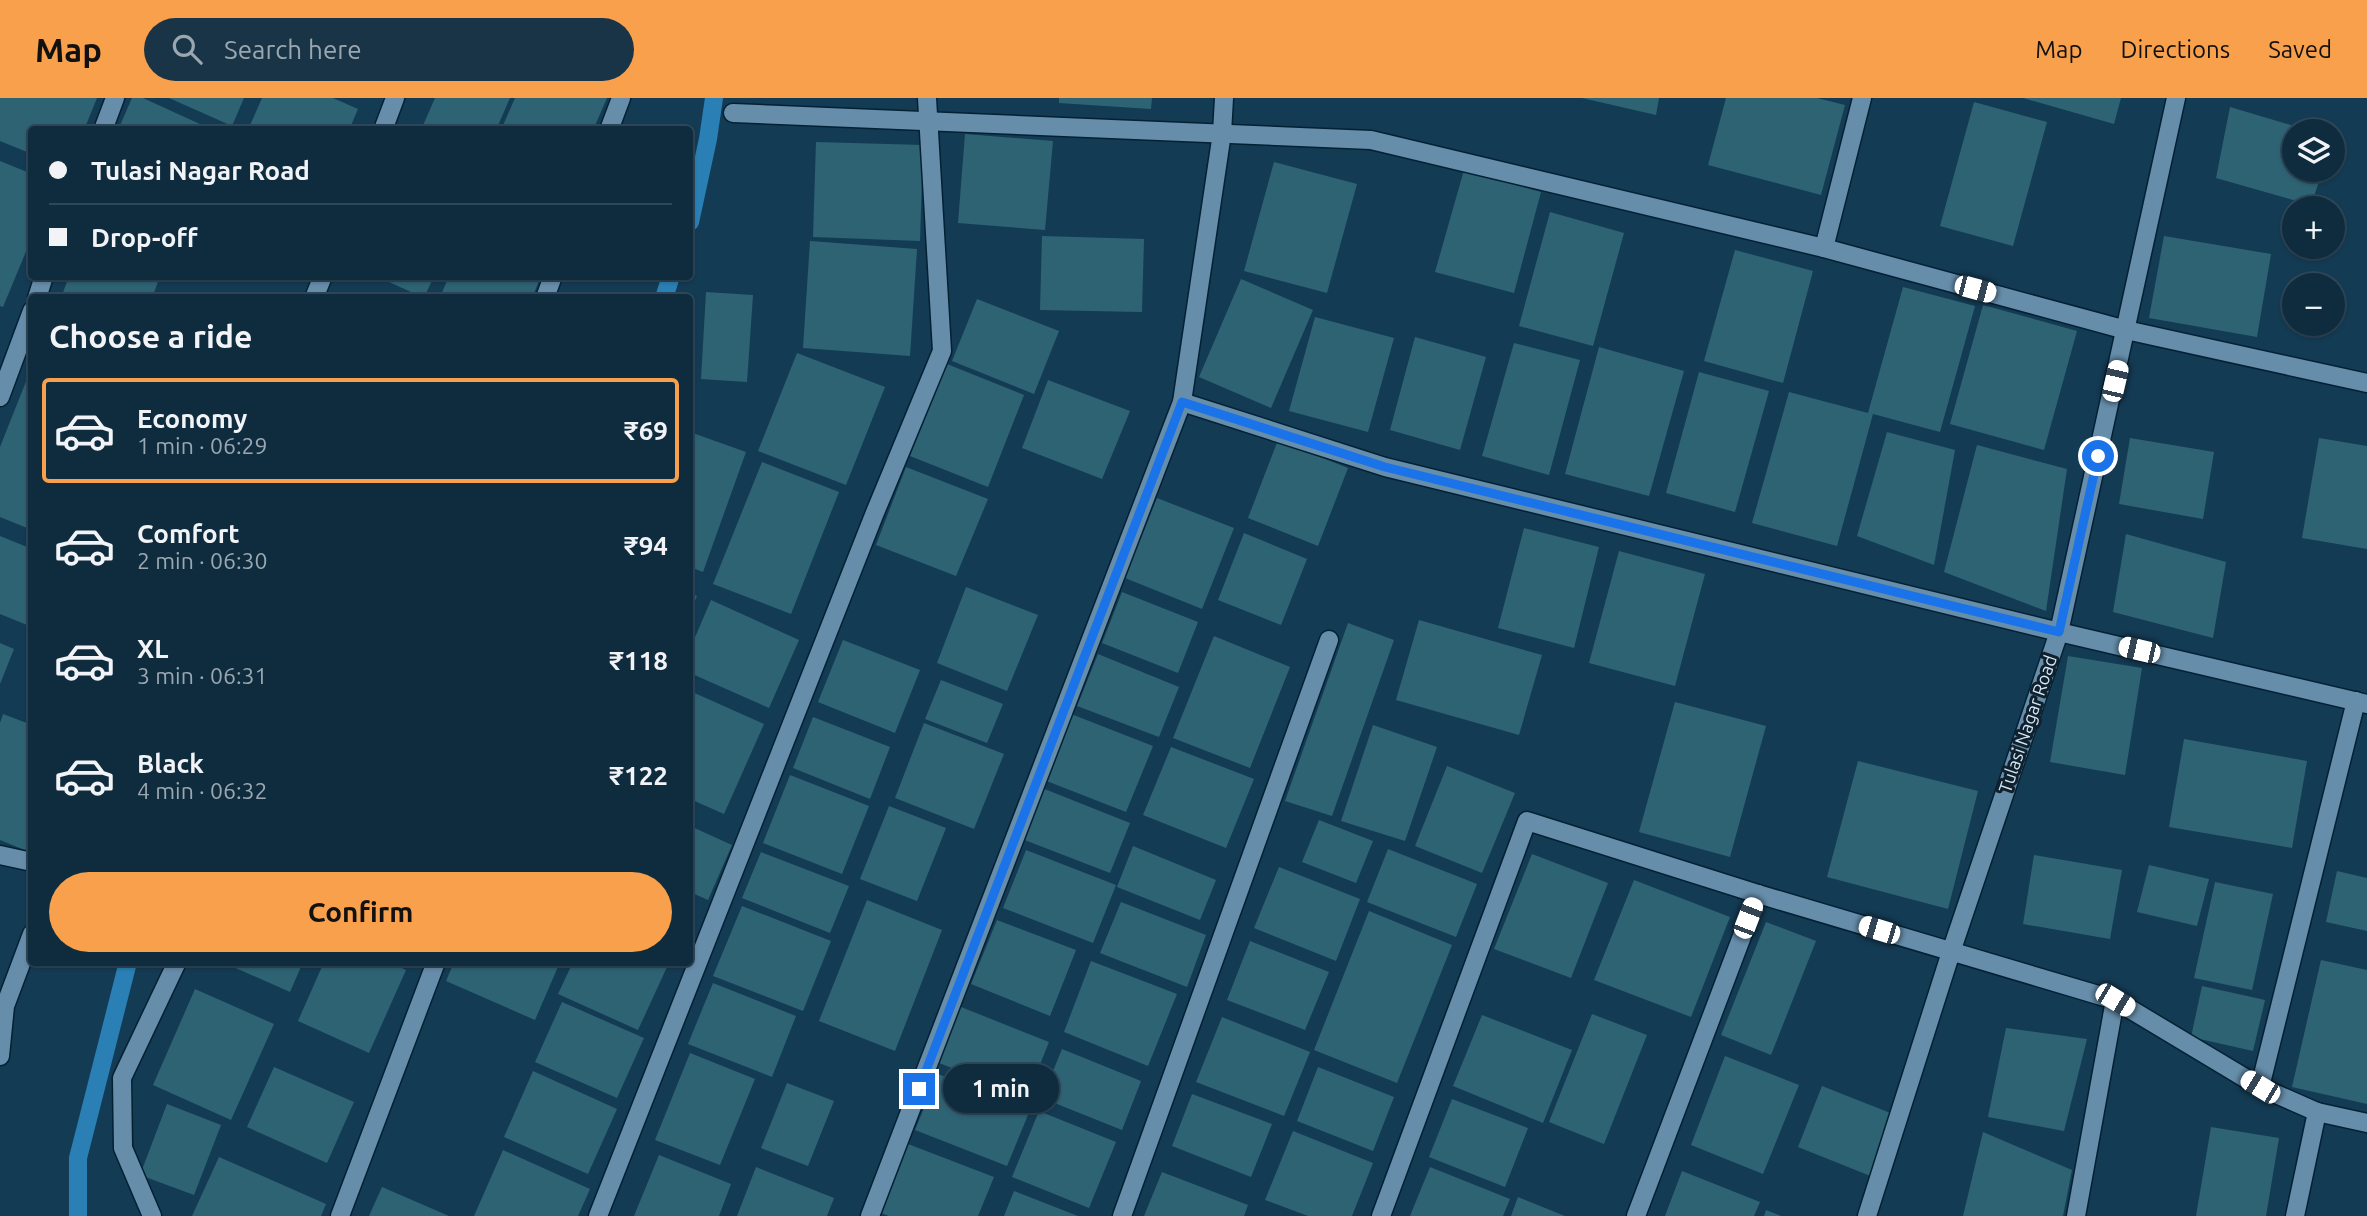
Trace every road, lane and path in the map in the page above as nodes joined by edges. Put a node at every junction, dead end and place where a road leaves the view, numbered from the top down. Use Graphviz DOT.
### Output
graph roads {
  1 [pos="116,98"];
  2 [pos="395,98"];
  3 [pos="621,98"];
  4 [pos="927,98"];
  5 [pos="1224,98"];
  6 [pos="1862,98"];
  7 [pos="2176,98"];
  8 [pos="733,113"];
  9 [pos="930,121"];
  10 [pos="105,126"];
  11 [pos="384,126"];
  12 [pos="610,126"];
  13 [pos="1222,133"];
  14 [pos="1825,248"];
  15 [pos="2126,331"];
  16 [pos="25,349"];
  17 [pos="2367,383"];
  18 [pos="0,397"];
  19 [pos="1182,402"];
  20 [pos="2059,632"];
  21 [pos="1329,639"];
  22 [pos="2361,702"];
  23 [pos="0,855"];
  24 [pos="28,861"];
  25 [pos="1758,894"];
  26 [pos="28,945"];
  27 [pos="1951,952"];
  28 [pos="175,966"];
  29 [pos="434,966"];
  30 [pos="2115,1000"];
  31 [pos="0,1056"];
  32 [pos="2260,1087"];
  33 [pos="2317,1112"];
  34 [pos="2367,1123"];
  35 [pos="152,1216"];
  36 [pos="340,1216"];
  37 [pos="598,1216"];
  38 [pos="870,1216"];
  39 [pos="1122,1216"];
  40 [pos="1381,1216"];
  41 [pos="1636,1216"];
  42 [pos="1867,1216"];
  43 [pos="2076,1216"];
  44 [pos="2295,1216"];
  1 -- 10 [label="street"];
  2 -- 11 [label="street"];
  3 -- 12 [label="street"];
  4 -- 9 [label="street"];
  5 -- 13 [label="street"];
  6 -- 14 [label="street"];
  7 -- 15 [label="street, Tulasi Nagar Road"];
  8 -- 9 [label="street"];
  9 -- 13 [label="street"];
  9 -- 37 [label="street"];
  13 -- 14 [label="street"];
  13 -- 19 [label="street"];
  14 -- 15 [label="street"];
  15 -- 17 [label="street"];
  15 -- 20 [label="street, Tulasi Nagar Road"];
  16 -- 18 [label="street"];
  19 -- 20 [label="street"];
  19 -- 38 [label="street"];
  20 -- 22 [label="street"];
  20 -- 27 [label="street, Tulasi Nagar Road"];
  21 -- 39 [label="street"];
  22 -- 32 [label="street"];
  23 -- 24 [label="street"];
  25 -- 27 [label="street"];
  25 -- 40 [label="street"];
  25 -- 41 [label="street"];
  26 -- 31 [label="street"];
  27 -- 30 [label="street"];
  27 -- 42 [label="street, Tulasi Nagar Road"];
  28 -- 35 [label="street"];
  29 -- 36 [label="street"];
  30 -- 32 [label="street"];
  30 -- 43 [label="street"];
  32 -- 33 [label="street"];
  33 -- 34 [label="street"];
  33 -- 44 [label="street"];
}
